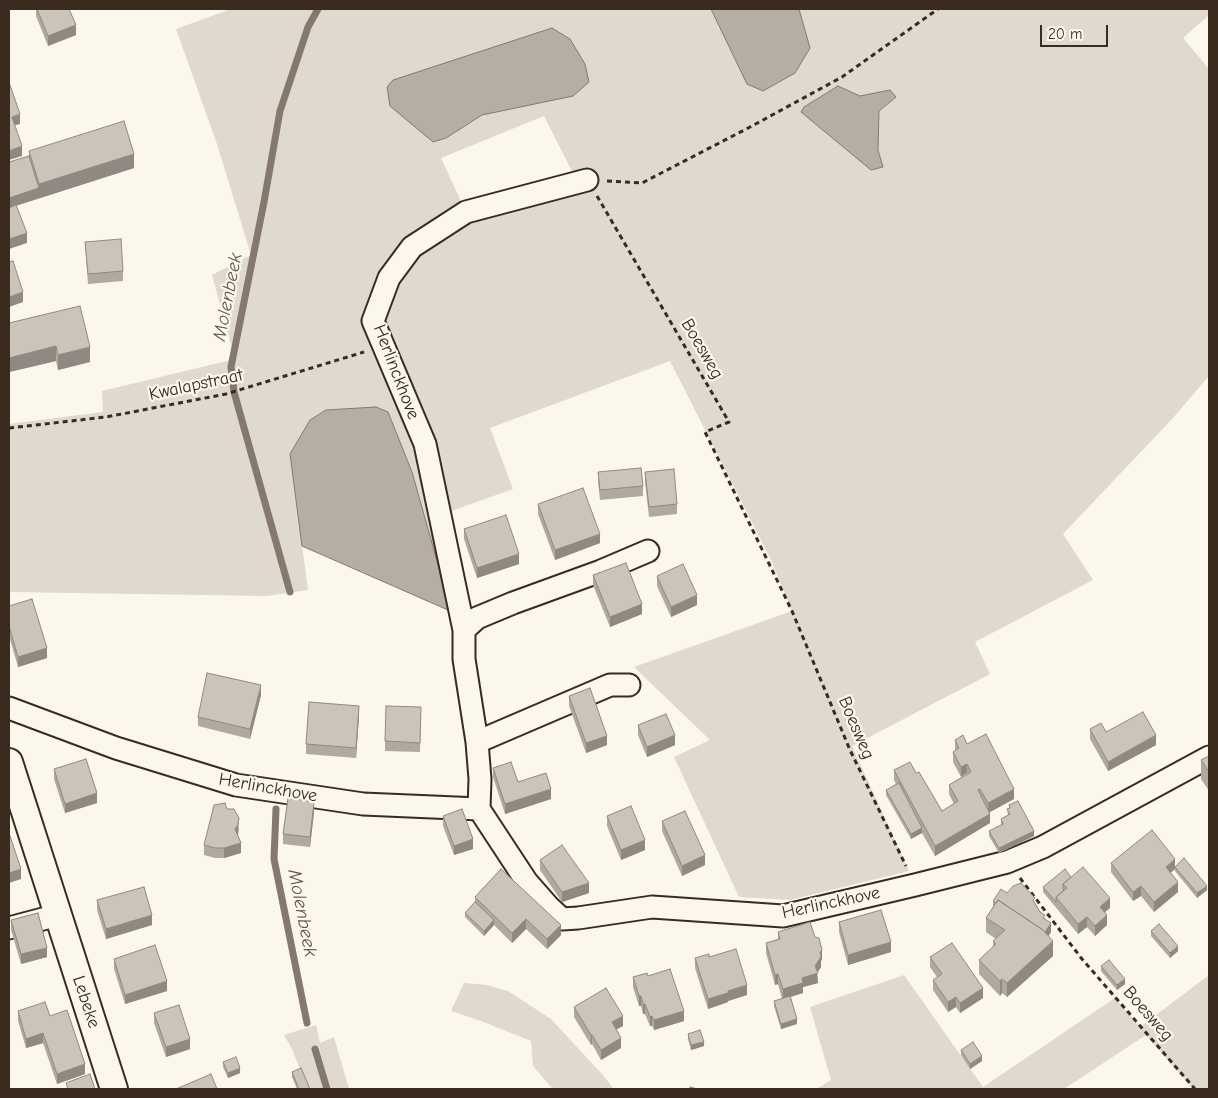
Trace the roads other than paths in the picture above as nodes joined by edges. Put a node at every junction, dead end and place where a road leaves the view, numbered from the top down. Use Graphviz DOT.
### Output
graph roads {
  1 [pos="587,180"];
  2 [pos="648,551"];
  3 [pos="464,630"];
  4 [pos="629,684"];
  5 [pos="9,708"];
  6 [pos="477,742"];
  7 [pos="1209,757"];
  8 [pos="9,762"];
  9 [pos="479,809"];
  10 [pos="58,916"];
  11 [pos="9,928"];
  12 [pos="114,1089"];
  1 -- 3 [label="street, Herlinckhove"];
  2 -- 3 [label="street"];
  3 -- 6 [label="street, Herlinckhove"];
  4 -- 6 [label="street"];
  5 -- 9 [label="street, Herlinckhove"];
  6 -- 9 [label="street, Herlinckhove"];
  7 -- 9 [label="street, Herlinckhove"];
  8 -- 10 [label="street, Lebeke"];
  10 -- 11 [label="street"];
  10 -- 12 [label="street, Lebeke"];
}
